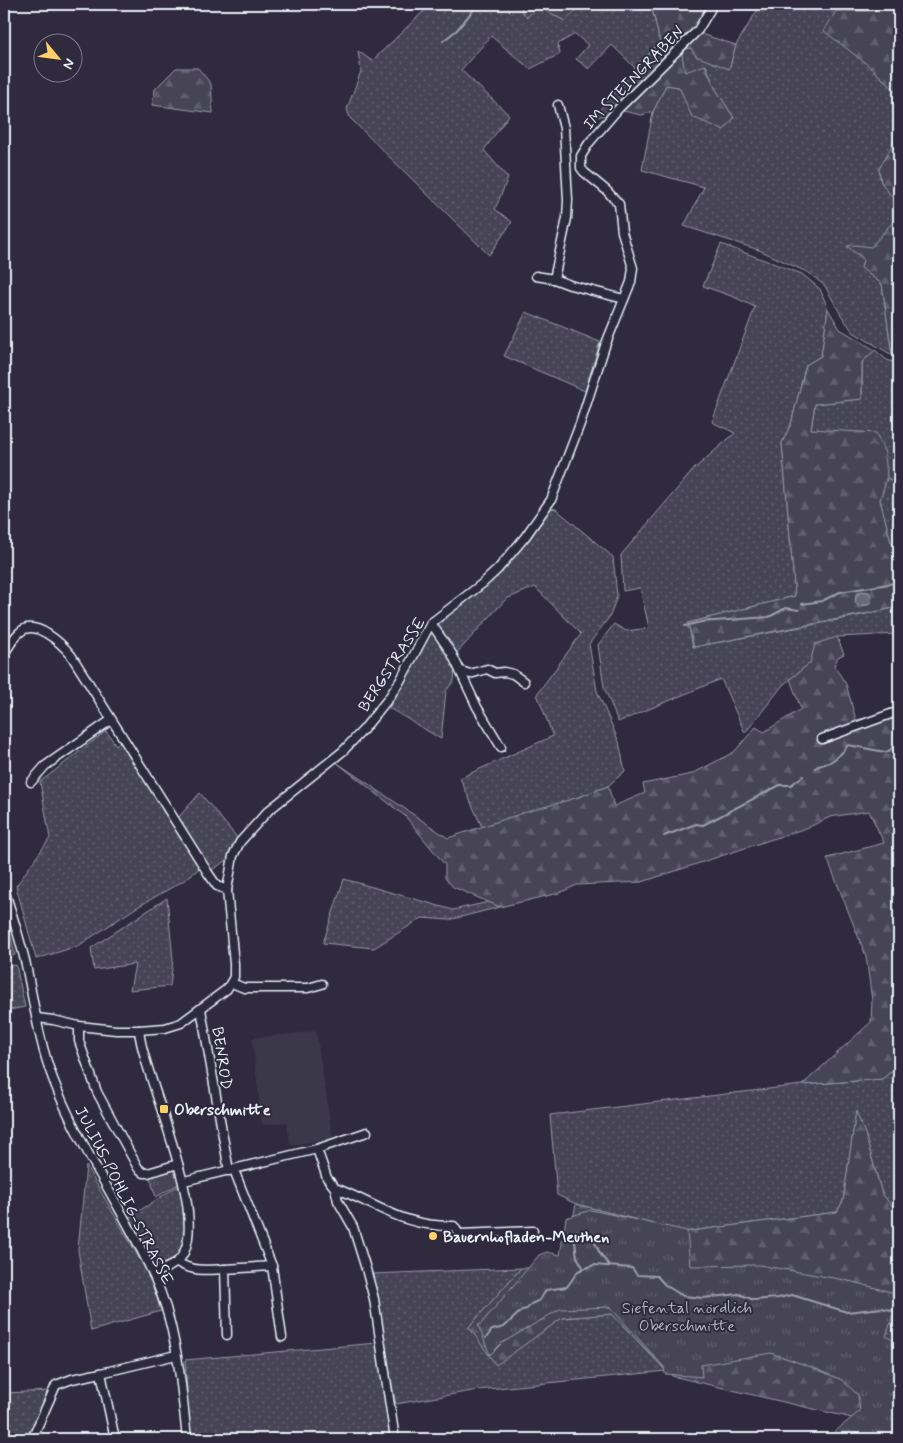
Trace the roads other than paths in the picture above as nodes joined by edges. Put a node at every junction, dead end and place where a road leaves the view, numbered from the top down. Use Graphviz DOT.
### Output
graph roads {
  1 [pos="712,4"];
  2 [pos="558,105"];
  3 [pos="621,214"];
  4 [pos="536,276"];
  5 [pos="554,279"];
  6 [pos="624,299"];
  7 [pos="431,623"];
  8 [pos="4,654"];
  9 [pos="461,671"];
  10 [pos="524,682"];
  11 [pos="899,711"];
  12 [pos="111,720"];
  13 [pos="822,739"];
  14 [pos="501,747"];
  15 [pos="31,782"];
  16 [pos="4,889"];
  17 [pos="227,890"];
  18 [pos="232,983"];
  19 [pos="322,984"];
  20 [pos="201,1009"];
  21 [pos="37,1018"];
  22 [pos="79,1026"];
  23 [pos="139,1030"];
  24 [pos="367,1132"];
  25 [pos="317,1149"];
  26 [pos="178,1164"];
  27 [pos="231,1170"];
  28 [pos="184,1181"];
  29 [pos="335,1188"];
  30 [pos="533,1231"];
  31 [pos="177,1262"];
  32 [pos="272,1266"];
  33 [pos="225,1269"];
  34 [pos="153,1274"];
  35 [pos="227,1335"];
  36 [pos="282,1337"];
  37 [pos="176,1354"];
  38 [pos="102,1374"];
  39 [pos="32,1439"];
  40 [pos="114,1439"];
  41 [pos="187,1439"];
  42 [pos="395,1439"];
  1 -- 3 [label="street, IM STEINGRABEN"];
  2 -- 5 [label="street"];
  3 -- 6 [label="street, BERGSTRASSE"];
  4 -- 5 [label="street"];
  5 -- 6 [label="street"];
  6 -- 7 [label="street, BERGSTRASSE"];
  7 -- 9 [label="street"];
  7 -- 17 [label="street, BERGSTRASSE"];
  8 -- 12 [label="street"];
  9 -- 10 [label="street"];
  9 -- 14 [label="street"];
  11 -- 13 [label="street"];
  12 -- 15 [label="street"];
  12 -- 17 [label="street"];
  16 -- 21 [label="street, JULIUS-POHLIG-STRASSE"];
  17 -- 18 [label="street, BERGSTRASSE"];
  18 -- 19 [label="street"];
  18 -- 20 [label="street"];
  20 -- 23 [label="street"];
  20 -- 27 [label="street, BENROD"];
  21 -- 22 [label="street"];
  21 -- 34 [label="street, JULIUS-POHLIG-STRASSE"];
  22 -- 23 [label="street"];
  22 -- 26 [label="street"];
  23 -- 26 [label="street"];
  24 -- 25 [label="street"];
  25 -- 27 [label="street"];
  25 -- 29 [label="street"];
  26 -- 28 [label="street"];
  27 -- 28 [label="street"];
  27 -- 32 [label="street"];
  28 -- 31 [label="street"];
  29 -- 30 [label="street"];
  29 -- 42 [label="street"];
  31 -- 33 [label="street"];
  31 -- 34 [label="street"];
  32 -- 33 [label="street"];
  32 -- 36 [label="street"];
  33 -- 35 [label="street"];
  34 -- 37 [label="street, JULIUS-POHLIG-STRASSE"];
  37 -- 38 [label="street"];
  37 -- 41 [label="street, JULIUS-POHLIG-STRASSE"];
  38 -- 39 [label="street"];
  38 -- 40 [label="street"];
}
